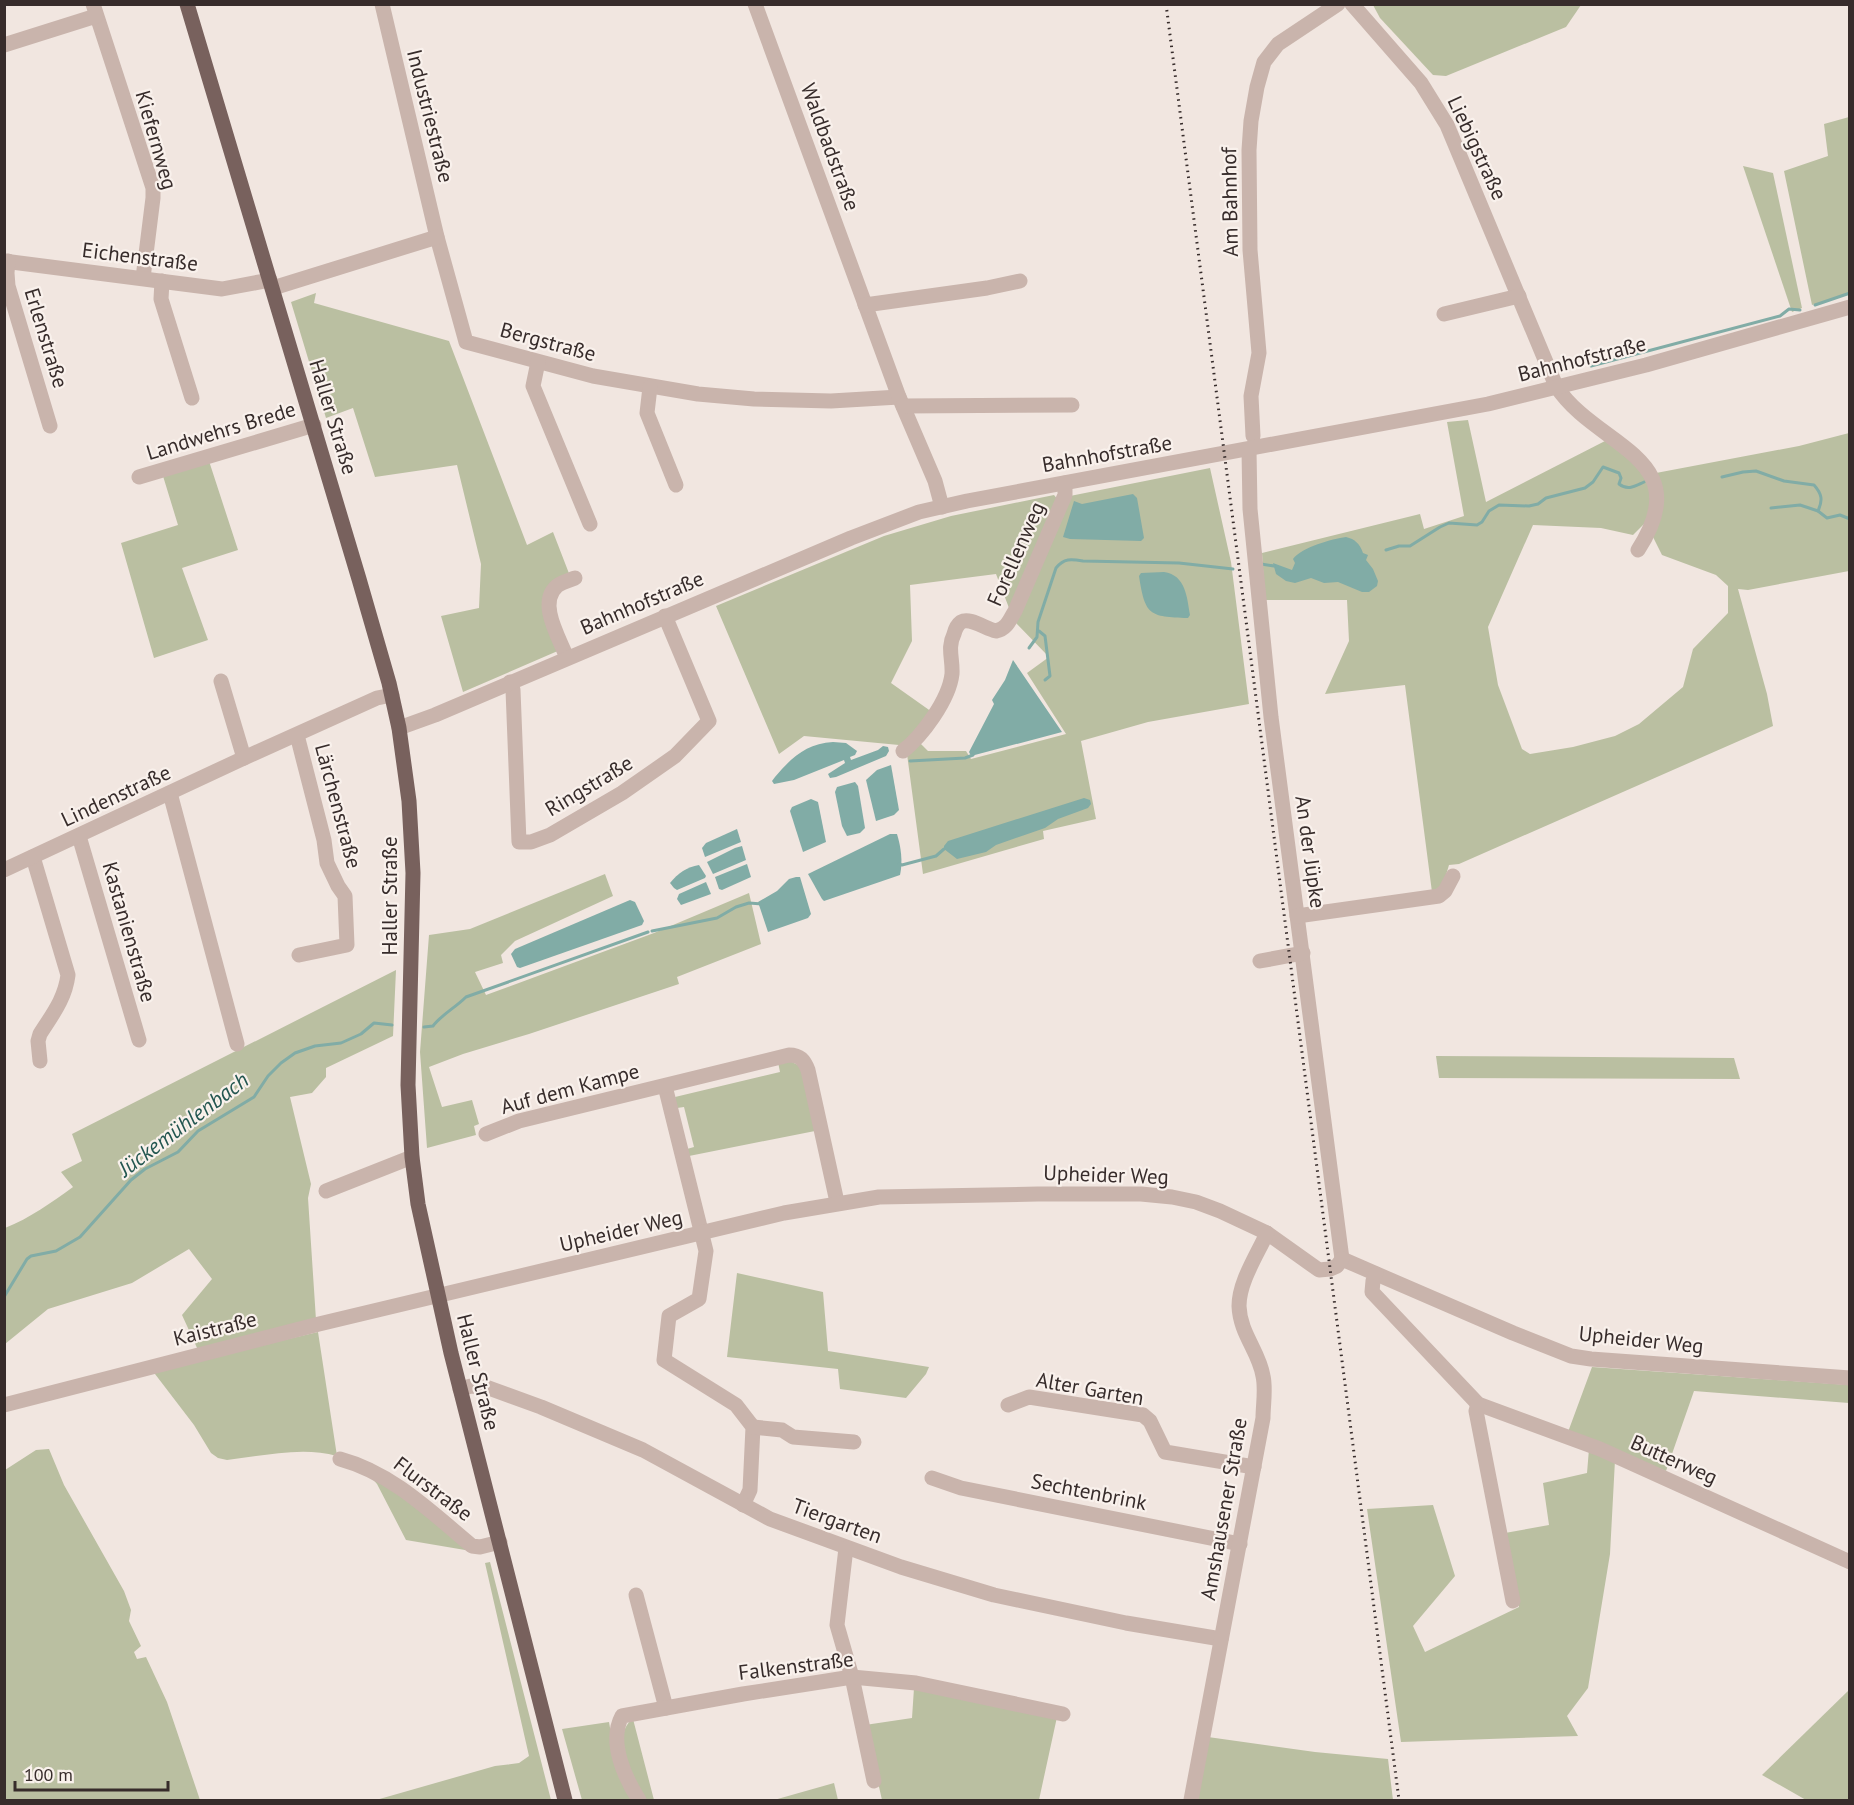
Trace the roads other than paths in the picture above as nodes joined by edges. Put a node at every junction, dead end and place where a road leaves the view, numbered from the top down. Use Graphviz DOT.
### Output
graph roads {
  1 [pos="187,4"];
  2 [pos="382,4"];
  3 [pos="755,4"];
  4 [pos="1338,4"];
  5 [pos="1352,4"];
  6 [pos="94,10"];
  7 [pos="4,45"];
  8 [pos="437,237"];
  9 [pos="6,261"];
  10 [pos="143,278"];
  11 [pos="162,281"];
  12 [pos="1020,281"];
  13 [pos="272,284"];
  14 [pos="1519,296"];
  15 [pos="865,305"];
  16 [pos="1850,307"];
  17 [pos="1444,314"];
  18 [pos="538,362"];
  19 [pos="1556,386"];
  20 [pos="650,387"];
  21 [pos="192,398"];
  22 [pos="901,401"];
  23 [pos="1072,405"];
  24 [pos="314,425"];
  25 [pos="50,426"];
  26 [pos="1251,443"];
  27 [pos="139,477"];
  28 [pos="1065,483"];
  29 [pos="676,485"];
  30 [pos="942,507"];
  31 [pos="590,524"];
  32 [pos="1638,550"];
  33 [pos="575,578"];
  34 [pos="665,616"];
  35 [pos="567,658"];
  36 [pos="221,681"];
  37 [pos="510,682"];
  38 [pos="392,695"];
  39 [pos="399,728"];
  40 [pos="297,735"];
  41 [pos="903,751"];
  42 [pos="244,758"];
  43 [pos="170,793"];
  44 [pos="79,836"];
  45 [pos="33,857"];
  46 [pos="4,870"];
  47 [pos="1453,876"];
  48 [pos="1297,916"];
  49 [pos="1302,953"];
  50 [pos="298,956"];
  51 [pos="1260,961"];
  52 [pos="139,1040"];
  53 [pos="237,1044"];
  54 [pos="40,1061"];
  55 [pos="665,1086"];
  56 [pos="486,1134"];
  57 [pos="412,1157"];
  58 [pos="326,1191"];
  59 [pos="837,1202"];
  60 [pos="701,1233"];
  61 [pos="1267,1233"];
  62 [pos="1342,1259"];
  63 [pos="1376,1274"];
  64 [pos="437,1296"];
  65 [pos="1850,1378"];
  66 [pos="460,1389"];
  67 [pos="1478,1404"];
  68 [pos="4,1405"];
  69 [pos="1008,1405"];
  70 [pos="753,1427"];
  71 [pos="854,1442"];
  72 [pos="340,1459"];
  73 [pos="1254,1467"];
  74 [pos="932,1478"];
  75 [pos="742,1504"];
  76 [pos="500,1542"];
  77 [pos="1240,1544"];
  78 [pos="846,1548"];
  79 [pos="1850,1562"];
  80 [pos="636,1595"];
  81 [pos="1513,1601"];
  82 [pos="1221,1639"];
  83 [pos="852,1677"];
  84 [pos="666,1708"];
  85 [pos="1063,1714"];
  86 [pos="874,1781"];
  87 [pos="565,1800"];
  88 [pos="639,1800"];
  89 [pos="1191,1800"];
  1 -- 13 [label="main road, Haller Straße"];
  2 -- 8 [label="street, Industriestraße"];
  3 -- 15 [label="street, Waldbadstraße"];
  4 -- 26 [label="street, Am Bahnhof"];
  5 -- 14 [label="street, Liebigstraße"];
  6 -- 7 [label="street, Kiefernweg"];
  6 -- 10 [label="street, Kiefernweg"];
  8 -- 13 [label="street"];
  8 -- 18 [label="street, Bergstraße"];
  9 -- 10 [label="street, Eichenstraße"];
  9 -- 25 [label="street, Erlenstraße"];
  10 -- 11 [label="street, Eichenstraße"];
  11 -- 13 [label="street, Eichenstraße"];
  11 -- 21 [label="street"];
  12 -- 15 [label="street"];
  13 -- 24 [label="main road, Haller Straße"];
  14 -- 17 [label="street"];
  14 -- 19 [label="street, Liebigstraße"];
  15 -- 22 [label="street, Waldbadstraße"];
  16 -- 19 [label="street, Bahnhofstraße"];
  18 -- 20 [label="street, Bergstraße"];
  18 -- 31 [label="street"];
  19 -- 26 [label="street, Bahnhofstraße"];
  19 -- 32 [label="street"];
  20 -- 22 [label="street, Bergstraße"];
  20 -- 29 [label="street"];
  22 -- 23 [label="street, Bergstraße"];
  22 -- 30 [label="street, Waldbadstraße"];
  24 -- 27 [label="street, Landwehrs Brede"];
  24 -- 38 [label="main road, Haller Straße"];
  26 -- 28 [label="street, Bahnhofstraße"];
  26 -- 48 [label="street, An der Jüpke"];
  28 -- 30 [label="street, Bahnhofstraße"];
  28 -- 41 [label="street, Forellenweg"];
  30 -- 34 [label="street, Bahnhofstraße"];
  33 -- 35 [label="street"];
  34 -- 35 [label="street, Bahnhofstraße"];
  34 -- 37 [label="street, Ringstraße"];
  35 -- 37 [label="street, Bahnhofstraße"];
  36 -- 42 [label="street"];
  37 -- 39 [label="street, Bahnhofstraße"];
  38 -- 39 [label="main road, Haller Straße"];
  38 -- 40 [label="street, Lindenstraße"];
  39 -- 57 [label="main road, Haller Straße"];
  40 -- 42 [label="street, Lindenstraße"];
  40 -- 50 [label="street, Lärchenstraße"];
  42 -- 43 [label="street, Lindenstraße"];
  43 -- 44 [label="street, Lindenstraße"];
  43 -- 53 [label="street"];
  44 -- 45 [label="street, Lindenstraße"];
  44 -- 52 [label="street, Kastanienstraße"];
  45 -- 46 [label="street, Lindenstraße"];
  45 -- 54 [label="street"];
  47 -- 48 [label="street"];
  48 -- 49 [label="street, An der Jüpke"];
  49 -- 51 [label="street"];
  49 -- 62 [label="street, An der Jüpke"];
  55 -- 56 [label="street, Auf dem Kampe"];
  55 -- 59 [label="street, Auf dem Kampe"];
  55 -- 60 [label="street, Auf dem Kampe"];
  57 -- 58 [label="street"];
  57 -- 64 [label="main road, Haller Straße"];
  59 -- 60 [label="street, Upheider Weg"];
  59 -- 61 [label="street, Upheider Weg"];
  60 -- 64 [label="street, Upheider Weg"];
  60 -- 70 [label="street, Auf dem Kampe"];
  61 -- 62 [label="street, Upheider Weg"];
  61 -- 73 [label="street, Amshausener Straße"];
  62 -- 63 [label="street, Upheider Weg"];
  63 -- 65 [label="street, Upheider Weg"];
  63 -- 67 [label="street, Butterweg"];
  64 -- 66 [label="main road, Haller Straße"];
  64 -- 68 [label="street, Kaistraße"];
  66 -- 75 [label="street, Tiergarten"];
  66 -- 76 [label="main road, Haller Straße"];
  67 -- 79 [label="street, Butterweg"];
  67 -- 81 [label="street"];
  69 -- 73 [label="street, Alter Garten"];
  70 -- 71 [label="street"];
  70 -- 75 [label="street"];
  72 -- 76 [label="street, Flurstraße"];
  73 -- 77 [label="street, Amshausener Straße"];
  74 -- 77 [label="street, Sechtenbrink"];
  75 -- 78 [label="street, Tiergarten"];
  76 -- 87 [label="main road, Haller Straße"];
  77 -- 82 [label="street, Amshausener Straße"];
  78 -- 82 [label="street, Tiergarten"];
  78 -- 83 [label="street"];
  80 -- 84 [label="street"];
  82 -- 89 [label="street, Amshausener Straße"];
  83 -- 84 [label="street, Falkenstraße"];
  83 -- 85 [label="street, Falkenstraße"];
  83 -- 86 [label="street"];
  84 -- 88 [label="street, Falkenstraße"];
}
